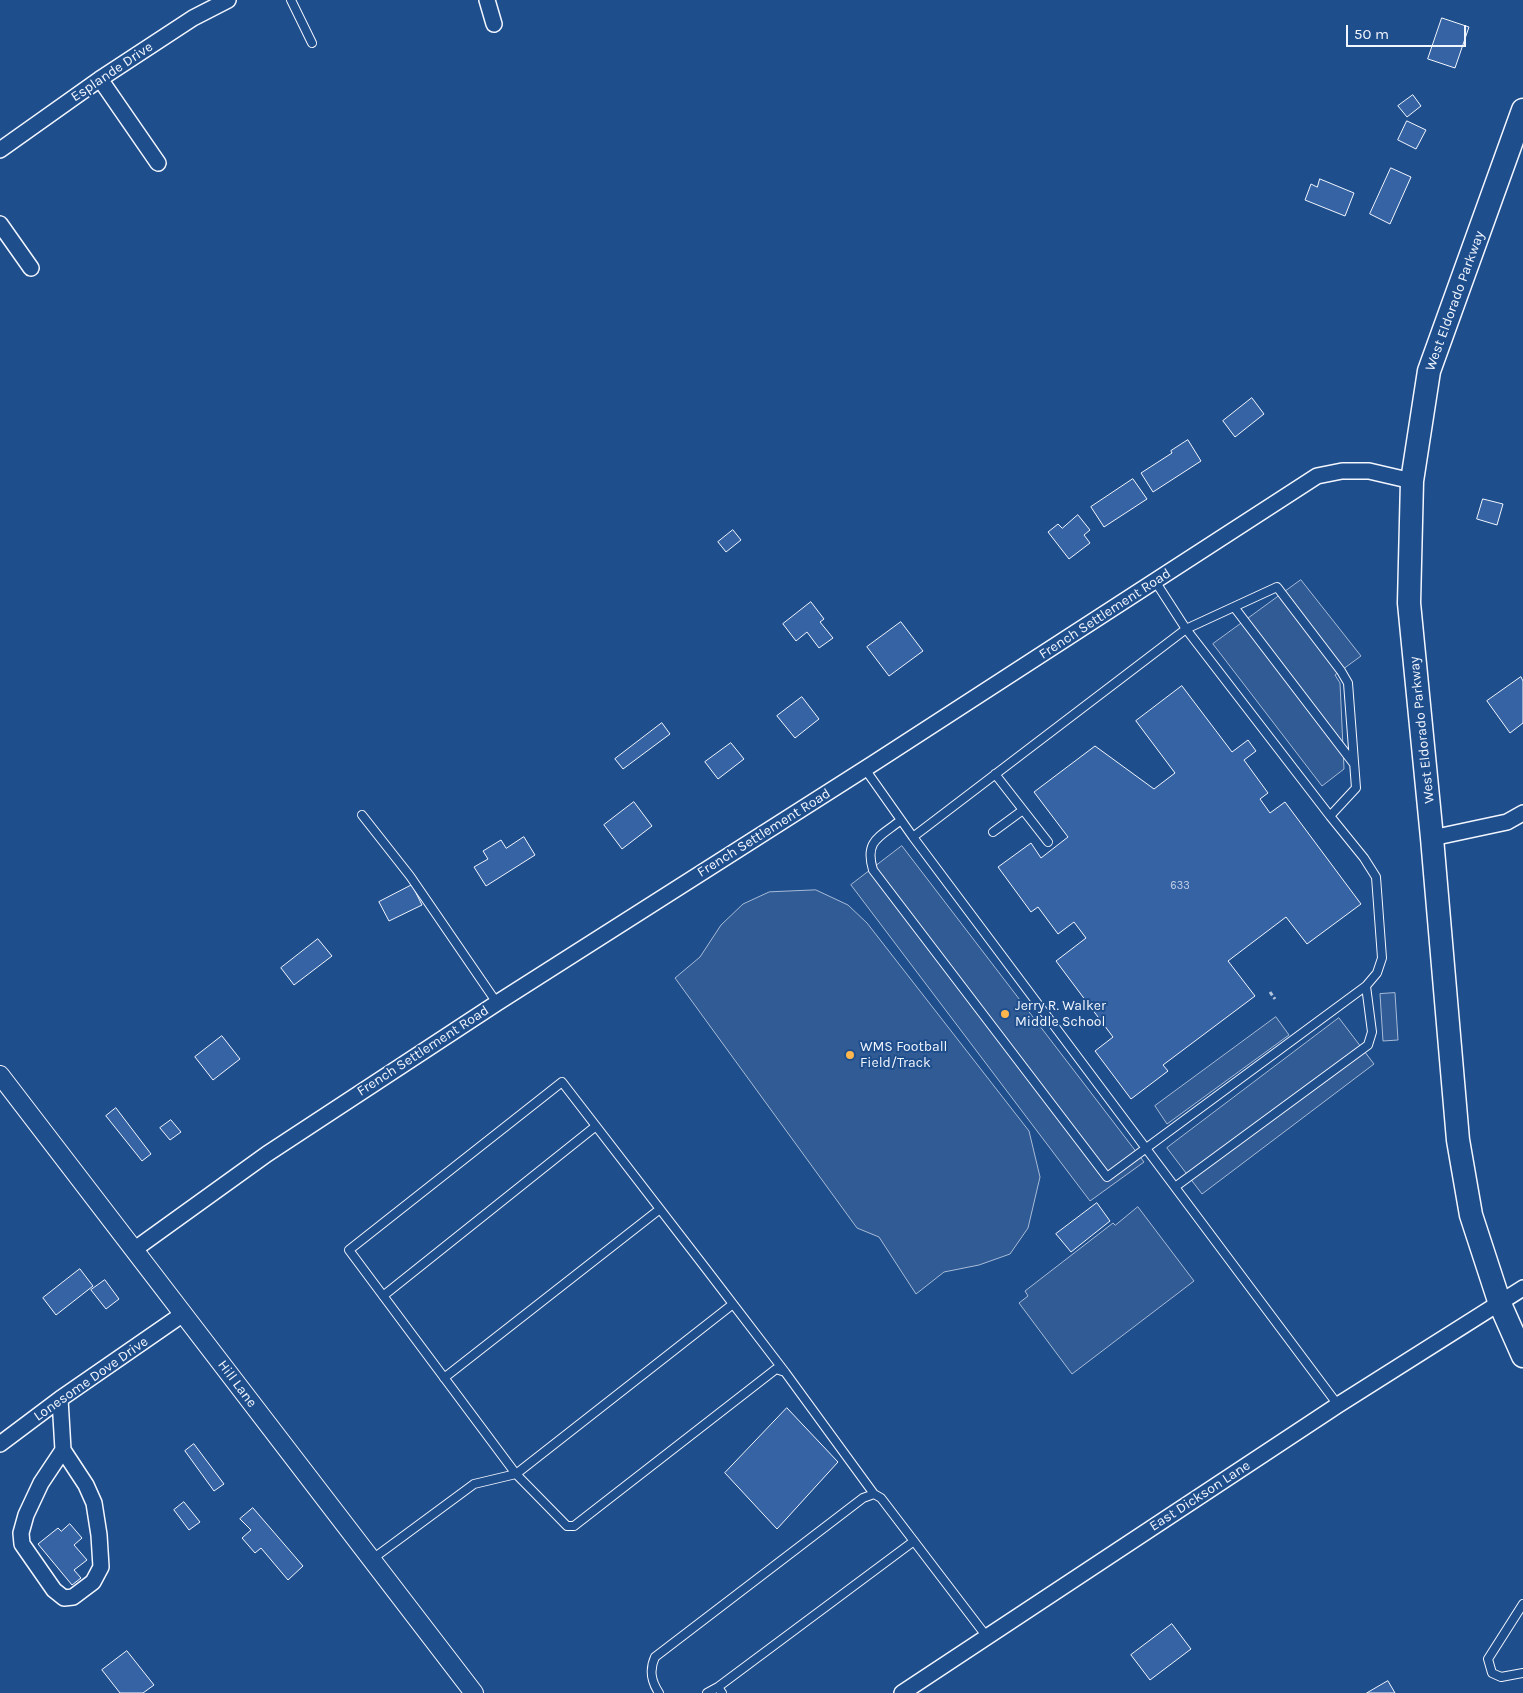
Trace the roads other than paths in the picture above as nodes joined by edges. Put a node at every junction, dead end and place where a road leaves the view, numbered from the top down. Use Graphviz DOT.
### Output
graph roads {
  1 [pos="228,0"];
  2 [pos="292,0"];
  3 [pos="487,0"];
  4 [pos="494,24"];
  5 [pos="312,43"];
  6 [pos="100,79"];
  7 [pos="1523,110"];
  8 [pos="0,150"];
  9 [pos="158,163"];
  10 [pos="0,224"];
  11 [pos="31,268"];
  12 [pos="1412,481"];
  13 [pos="1155,581"];
  14 [pos="1234,607"];
  15 [pos="1186,629"];
  16 [pos="1354,764"];
  17 [pos="865,769"];
  18 [pos="995,774"];
  19 [pos="1023,810"];
  20 [pos="1523,813"];
  21 [pos="362,815"];
  22 [pos="1330,816"];
  23 [pos="901,820"];
  24 [pos="993,832"];
  25 [pos="913,837"];
  26 [pos="1432,838"];
  27 [pos="1048,842"];
  28 [pos="1366,986"];
  29 [pos="497,1003"];
  30 [pos="0,1075"];
  31 [pos="596,1126"];
  32 [pos="1146,1149"];
  33 [pos="1175,1187"];
  34 [pos="660,1209"];
  35 [pos="135,1249"];
  36 [pos="1523,1288"];
  37 [pos="382,1296"];
  38 [pos="733,1304"];
  39 [pos="1500,1304"];
  40 [pos="183,1314"];
  41 [pos="1523,1356"];
  42 [pos="784,1372"];
  43 [pos="444,1378"];
  44 [pos="60,1399"];
  45 [pos="1338,1405"];
  46 [pos="0,1444"];
  47 [pos="63,1450"];
  48 [pos="516,1474"];
  49 [pos="874,1494"];
  50 [pos="914,1541"];
  51 [pos="371,1560"];
  52 [pos="1523,1604"];
  53 [pos="987,1637"];
  54 [pos="1523,1673"];
  55 [pos="720,1690"];
  56 [pos="474,1693"];
  57 [pos="659,1693"];
  58 [pos="707,1693"];
  59 [pos="902,1693"];
  1 -- 6 [label="street, Esplande Drive"];
  2 -- 5 [label="lane"];
  3 -- 4 [label="street"];
  6 -- 8 [label="street, Esplande Drive"];
  6 -- 9 [label="street"];
  7 -- 12 [label="main road, West Eldorado Parkway"];
  10 -- 11 [label="street"];
  12 -- 13 [label="street, French Settlement Road"];
  12 -- 26 [label="main road, West Eldorado Parkway"];
  13 -- 15 [label="lane"];
  13 -- 17 [label="street, French Settlement Road"];
  14 -- 15 [label="lane"];
  14 -- 16 [label="lane"];
  14 -- 16 [label="lane"];
  15 -- 18 [label="lane"];
  15 -- 22 [label="lane"];
  16 -- 22 [label="lane"];
  17 -- 23 [label="lane"];
  17 -- 29 [label="street, French Settlement Road"];
  18 -- 19 [label="lane"];
  18 -- 25 [label="lane"];
  19 -- 24 [label="lane"];
  19 -- 27 [label="lane"];
  20 -- 26 [label="street"];
  21 -- 29 [label="lane"];
  22 -- 28 [label="lane"];
  23 -- 25 [label="lane"];
  23 -- 32 [label="lane"];
  25 -- 32 [label="lane"];
  26 -- 39 [label="main road, West Eldorado Parkway"];
  28 -- 32 [label="lane"];
  28 -- 33 [label="lane"];
  29 -- 35 [label="street, French Settlement Road"];
  30 -- 35 [label="street, Hill Lane"];
  31 -- 34 [label="lane"];
  31 -- 37 [label="lane"];
  31 -- 37 [label="lane"];
  32 -- 33 [label="lane"];
  33 -- 45 [label="lane"];
  34 -- 38 [label="lane"];
  34 -- 43 [label="lane"];
  35 -- 40 [label="street, Hill Lane"];
  36 -- 39 [label="street, East Dickson Lane"];
  37 -- 43 [label="lane"];
  38 -- 42 [label="lane"];
  38 -- 48 [label="lane"];
  39 -- 41 [label="main road, West Eldorado Parkway"];
  39 -- 45 [label="street, East Dickson Lane"];
  40 -- 44 [label="street, Lonesome Dove Drive"];
  40 -- 51 [label="street, Hill Lane"];
  42 -- 48 [label="lane"];
  42 -- 49 [label="lane"];
  43 -- 48 [label="lane"];
  44 -- 46 [label="street, Lonesome Dove Drive"];
  44 -- 47 [label="street"];
  45 -- 53 [label="street, East Dickson Lane"];
  47 -- 47 [label="street"];
  48 -- 51 [label="lane"];
  49 -- 50 [label="lane"];
  49 -- 57 [label="lane"];
  50 -- 53 [label="lane"];
  50 -- 55 [label="lane"];
  51 -- 56 [label="street, Hill Lane"];
  52 -- 54 [label="lane"];
  53 -- 59 [label="street, East Dickson Lane"];
  55 -- 58 [label="lane"];
}
